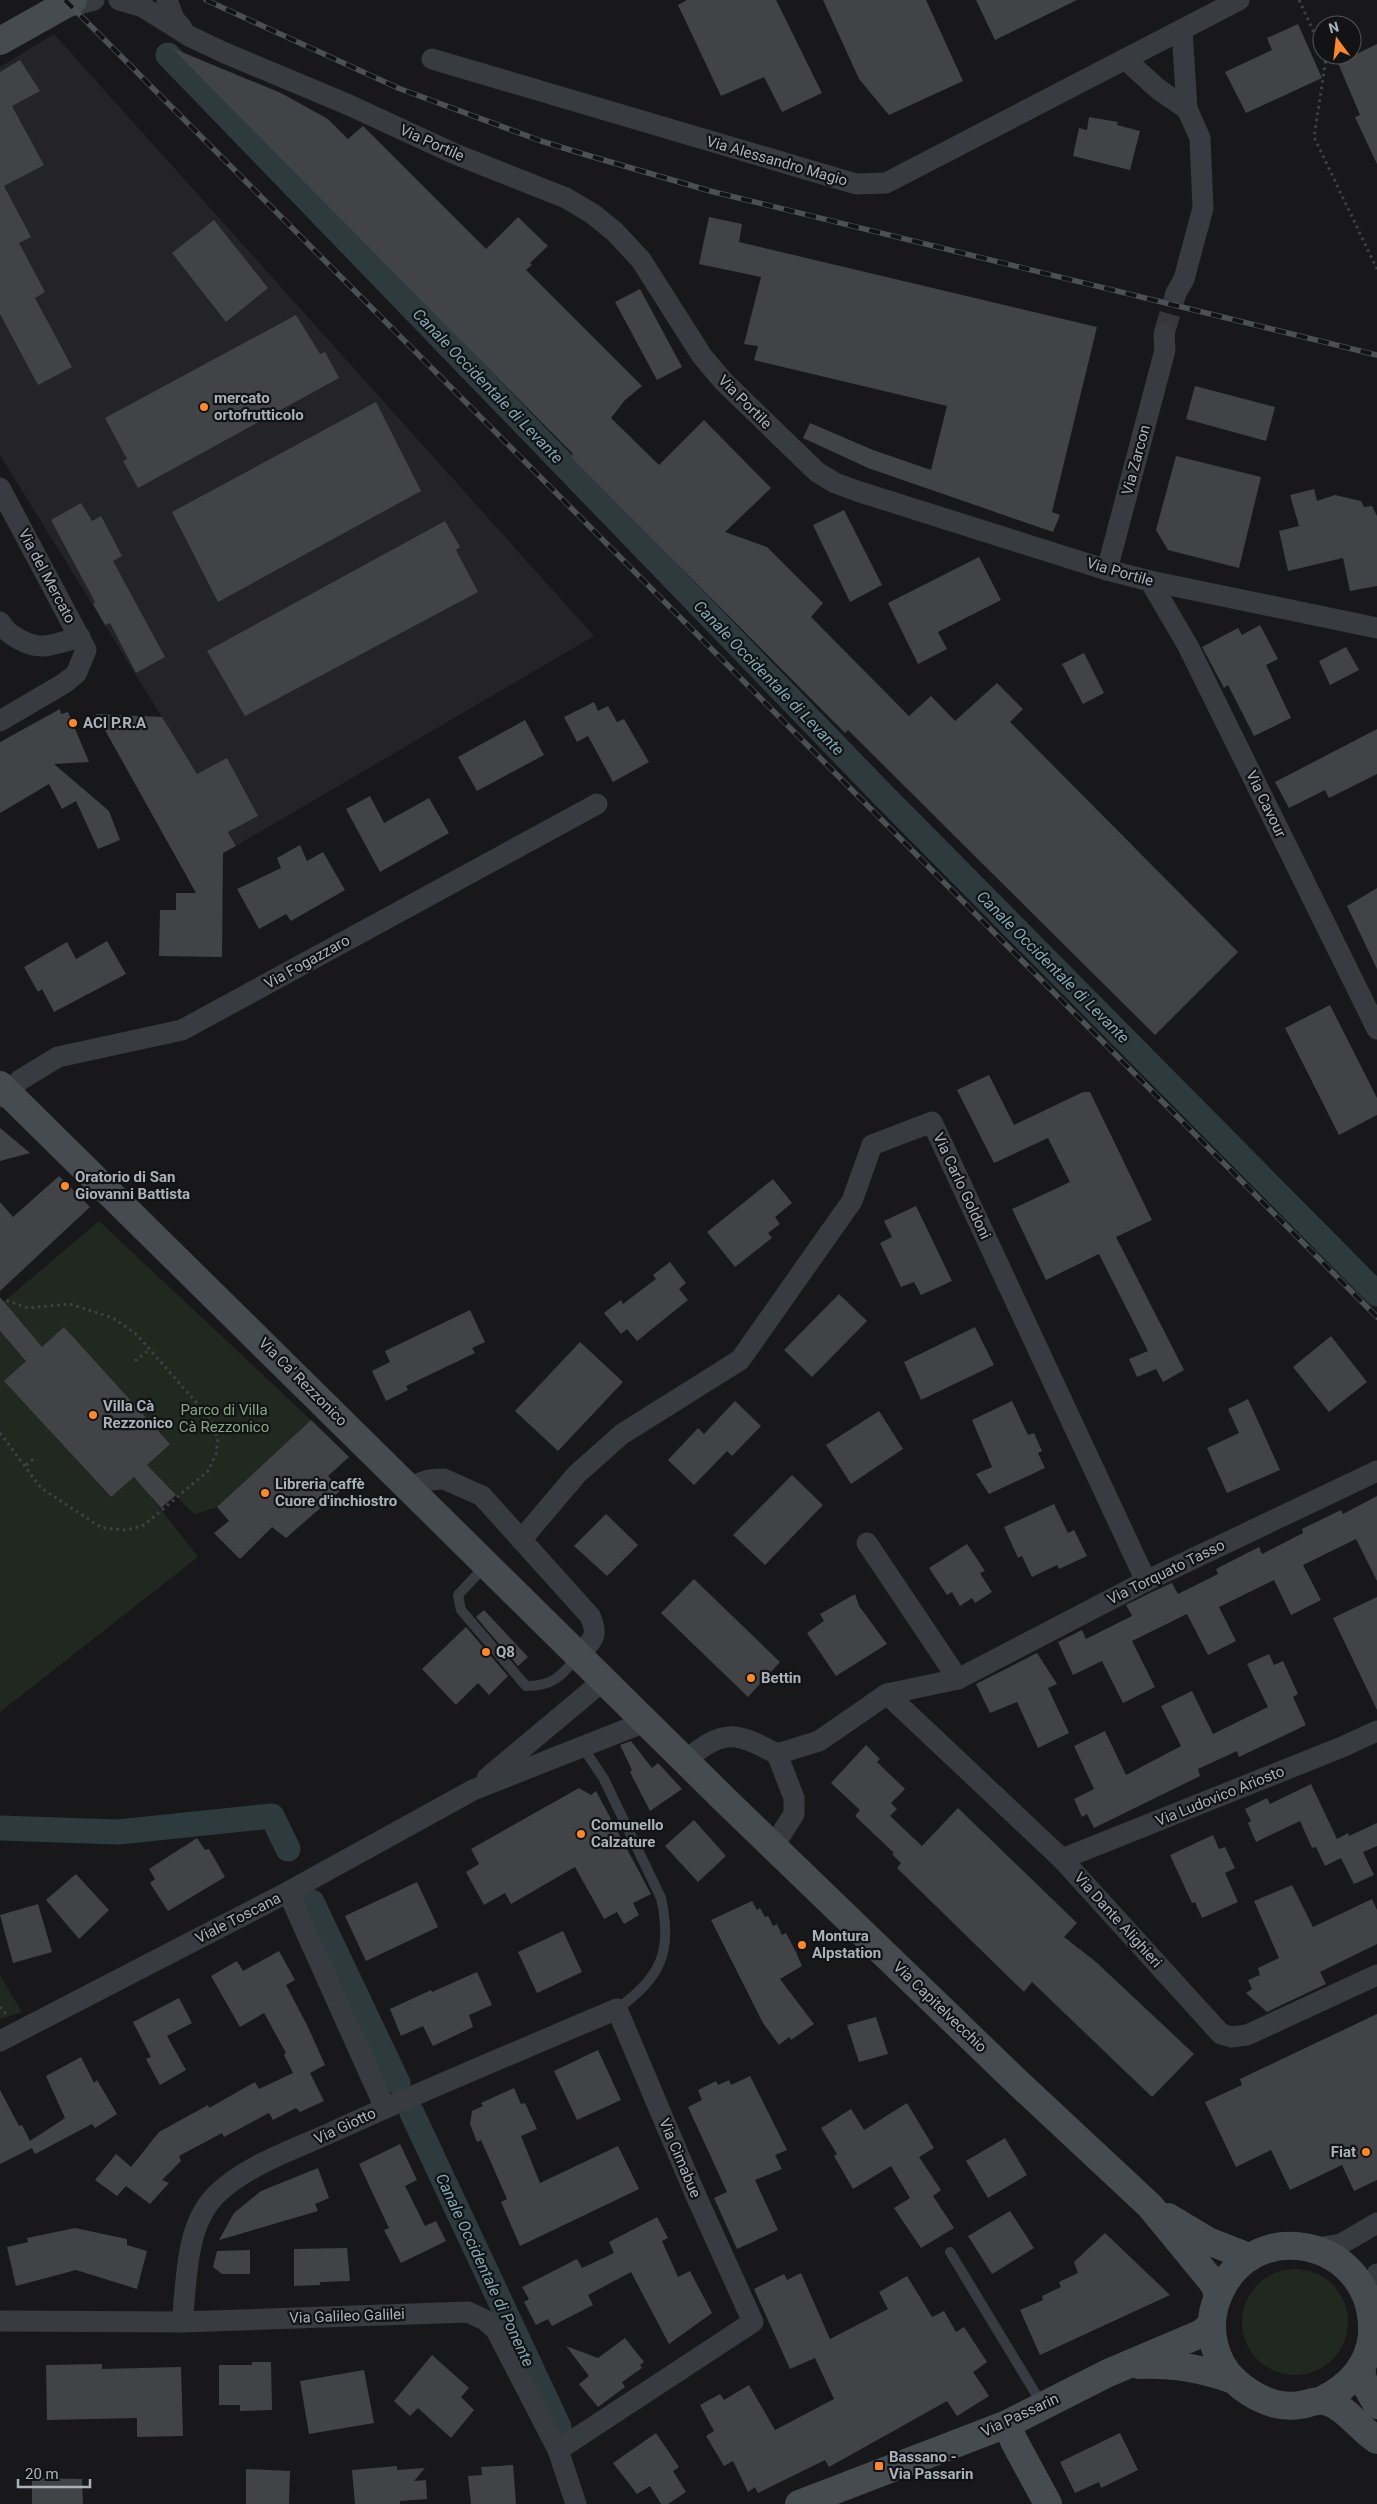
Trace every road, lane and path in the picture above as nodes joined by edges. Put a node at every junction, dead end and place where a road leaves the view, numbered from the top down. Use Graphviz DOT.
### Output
graph roads {
  1 [pos="94,0"];
  2 [pos="119,0"];
  3 [pos="167,0"];
  4 [pos="1239,0"];
  5 [pos="1299,0"];
  6 [pos="64,5"];
  7 [pos="1312,28"];
  8 [pos="1182,31"];
  9 [pos="192,38"];
  10 [pos="0,41"];
  11 [pos="432,59"];
  12 [pos="1125,59"];
  13 [pos="1325,65"];
  14 [pos="1187,109"];
  15 [pos="1377,269"];
  16 [pos="1182,289"];
  17 [pos="1168,340"];
  18 [pos="0,488"];
  19 [pos="1107,570"];
  20 [pos="1150,582"];
  21 [pos="0,622"];
  22 [pos="1377,628"];
  23 [pos="80,637"];
  24 [pos="0,720"];
  25 [pos="597,804"];
  26 [pos="1377,1029"];
  27 [pos="3,1091"];
  28 [pos="6,1300"];
  29 [pos="150,1349"];
  30 [pos="135,1361"];
  31 [pos="0,1433"];
  32 [pos="36,1457"];
  33 [pos="26,1465"];
  34 [pos="1377,1471"];
  35 [pos="408,1487"];
  36 [pos="521,1540"];
  37 [pos="866,1543"];
  38 [pos="487,1564"];
  39 [pos="1146,1581"];
  40 [pos="579,1655"];
  41 [pos="604,1680"];
  42 [pos="958,1680"];
  43 [pos="887,1694"];
  44 [pos="646,1722"];
  45 [pos="1377,1731"];
  46 [pos="582,1746"];
  47 [pos="777,1754"];
  48 [pos="685,1761"];
  49 [pos="472,1790"];
  50 [pos="774,1847"];
  51 [pos="1062,1859"];
  52 [pos="288,1892"];
  53 [pos="1377,1975"];
  54 [pos="617,2009"];
  55 [pos="0,2041"];
  56 [pos="385,2108"];
  57 [pos="1150,2206"];
  58 [pos="1377,2224"];
  59 [pos="1317,2248"];
  60 [pos="950,2252"];
  61 [pos="1249,2257"];
  62 [pos="1372,2285"];
  63 [pos="1218,2295"];
  64 [pos="0,2321"];
  65 [pos="182,2322"];
  66 [pos="1212,2325"];
  67 [pos="1128,2365"];
  68 [pos="1361,2368"];
  69 [pos="1234,2380"];
  70 [pos="1322,2400"];
  71 [pos="1042,2404"];
  72 [pos="1377,2405"];
  73 [pos="1007,2424"];
  74 [pos="1377,2440"];
  75 [pos="558,2450"];
  76 [pos="576,2504"];
  77 [pos="799,2504"];
  78 [pos="1048,2504"];
  1 -- 6 [label="street"];
  2 -- 9 [label="street"];
  3 -- 9 [label="street"];
  4 -- 8 [label="street, Via Alessandro Magio"];
  5 -- 7 [label="path"];
  6 -- 10 [label="main road"];
  8 -- 12 [label="street, Via Alessandro Magio"];
  8 -- 14 [label="street"];
  9 -- 19 [label="street, Via Portile"];
  11 -- 12 [label="street, Via Alessandro Magio"];
  12 -- 14 [label="street"];
  13 -- 15 [label="path"];
  14 -- 16 [label="street"];
  17 -- 19 [label="street, Via Zarcon"];
  18 -- 23 [label="street, Via del Mercato"];
  19 -- 20 [label="street, Via Portile"];
  20 -- 22 [label="street, Via Portile"];
  20 -- 26 [label="street, Via Cavour"];
  21 -- 23 [label="street, Via del Mercato"];
  23 -- 24 [label="street, Via del Mercato"];
  25 -- 27 [label="street, Via Fogazzaro"];
  27 -- 35 [label="main road, Via Ca' Rezzonico"];
  28 -- 29 [label="path"];
  29 -- 30 [label="path"];
  29 -- 33 [label="path"];
  31 -- 33 [label="path"];
  32 -- 33 [label="path"];
  34 -- 39 [label="street, Via Torquato Tasso"];
  35 -- 36 [label="street"];
  35 -- 38 [label="main road, Via Ca' Rezzonico"];
  36 -- 39 [label="street, Via Carlo Goldoni"];
  36 -- 40 [label="street"];
  37 -- 42 [label="street"];
  38 -- 40 [label="main road, Via Ca' Rezzonico"];
  38 -- 40 [label="lane"];
  39 -- 42 [label="street, Via Torquato Tasso"];
  40 -- 41 [label="main road, Via Ca' Rezzonico"];
  41 -- 44 [label="main road, Via Capitelvecchio"];
  41 -- 49 [label="street, Viale Toscana"];
  42 -- 43 [label="street, Via Torquato Tasso"];
  43 -- 47 [label="street, Via Torquato Tasso"];
  43 -- 51 [label="street, Via Dante Alighieri"];
  44 -- 46 [label="street, Viale Toscana"];
  44 -- 48 [label="main road, Via Capitelvecchio"];
  45 -- 51 [label="street, Via Ludovico Ariosto"];
  46 -- 49 [label="street, Viale Toscana"];
  46 -- 54 [label="lane"];
  47 -- 48 [label="street"];
  47 -- 50 [label="street"];
  48 -- 50 [label="main road, Via Capitelvecchio"];
  49 -- 52 [label="street, Viale Toscana"];
  50 -- 57 [label="main road, Via Capitelvecchio"];
  51 -- 53 [label="street, Via Dante Alighieri"];
  52 -- 55 [label="street, Viale Toscana"];
  52 -- 56 [label="street, Via Giotto"];
  54 -- 56 [label="street"];
  54 -- 75 [label="street, Via Cimabue"];
  56 -- 65 [label="street, Via Giotto"];
  57 -- 61 [label="main road, Via Capitelvecchio"];
  57 -- 63 [label="main road, Via Capitelvecchio"];
  58 -- 59 [label="street"];
  59 -- 61 [label="main road"];
  59 -- 62 [label="main road"];
  60 -- 71 [label="lane"];
  61 -- 63 [label="main road"];
  62 -- 68 [label="main road"];
  63 -- 66 [label="main road"];
  64 -- 65 [label="street, Via Galileo Galilei"];
  65 -- 75 [label="street, Via Galileo Galilei"];
  66 -- 67 [label="main road, Via Passarin"];
  66 -- 69 [label="main road"];
  67 -- 69 [label="main road, Via Passarin"];
  67 -- 71 [label="main road, Via Passarin"];
  68 -- 70 [label="main road"];
  68 -- 72 [label="main road"];
  69 -- 70 [label="main road"];
  70 -- 74 [label="main road"];
  71 -- 73 [label="main road, Via Passarin"];
  73 -- 77 [label="main road, Via Passarin"];
  73 -- 78 [label="main road"];
  75 -- 76 [label="street, Via Galileo Galilei"];
}
